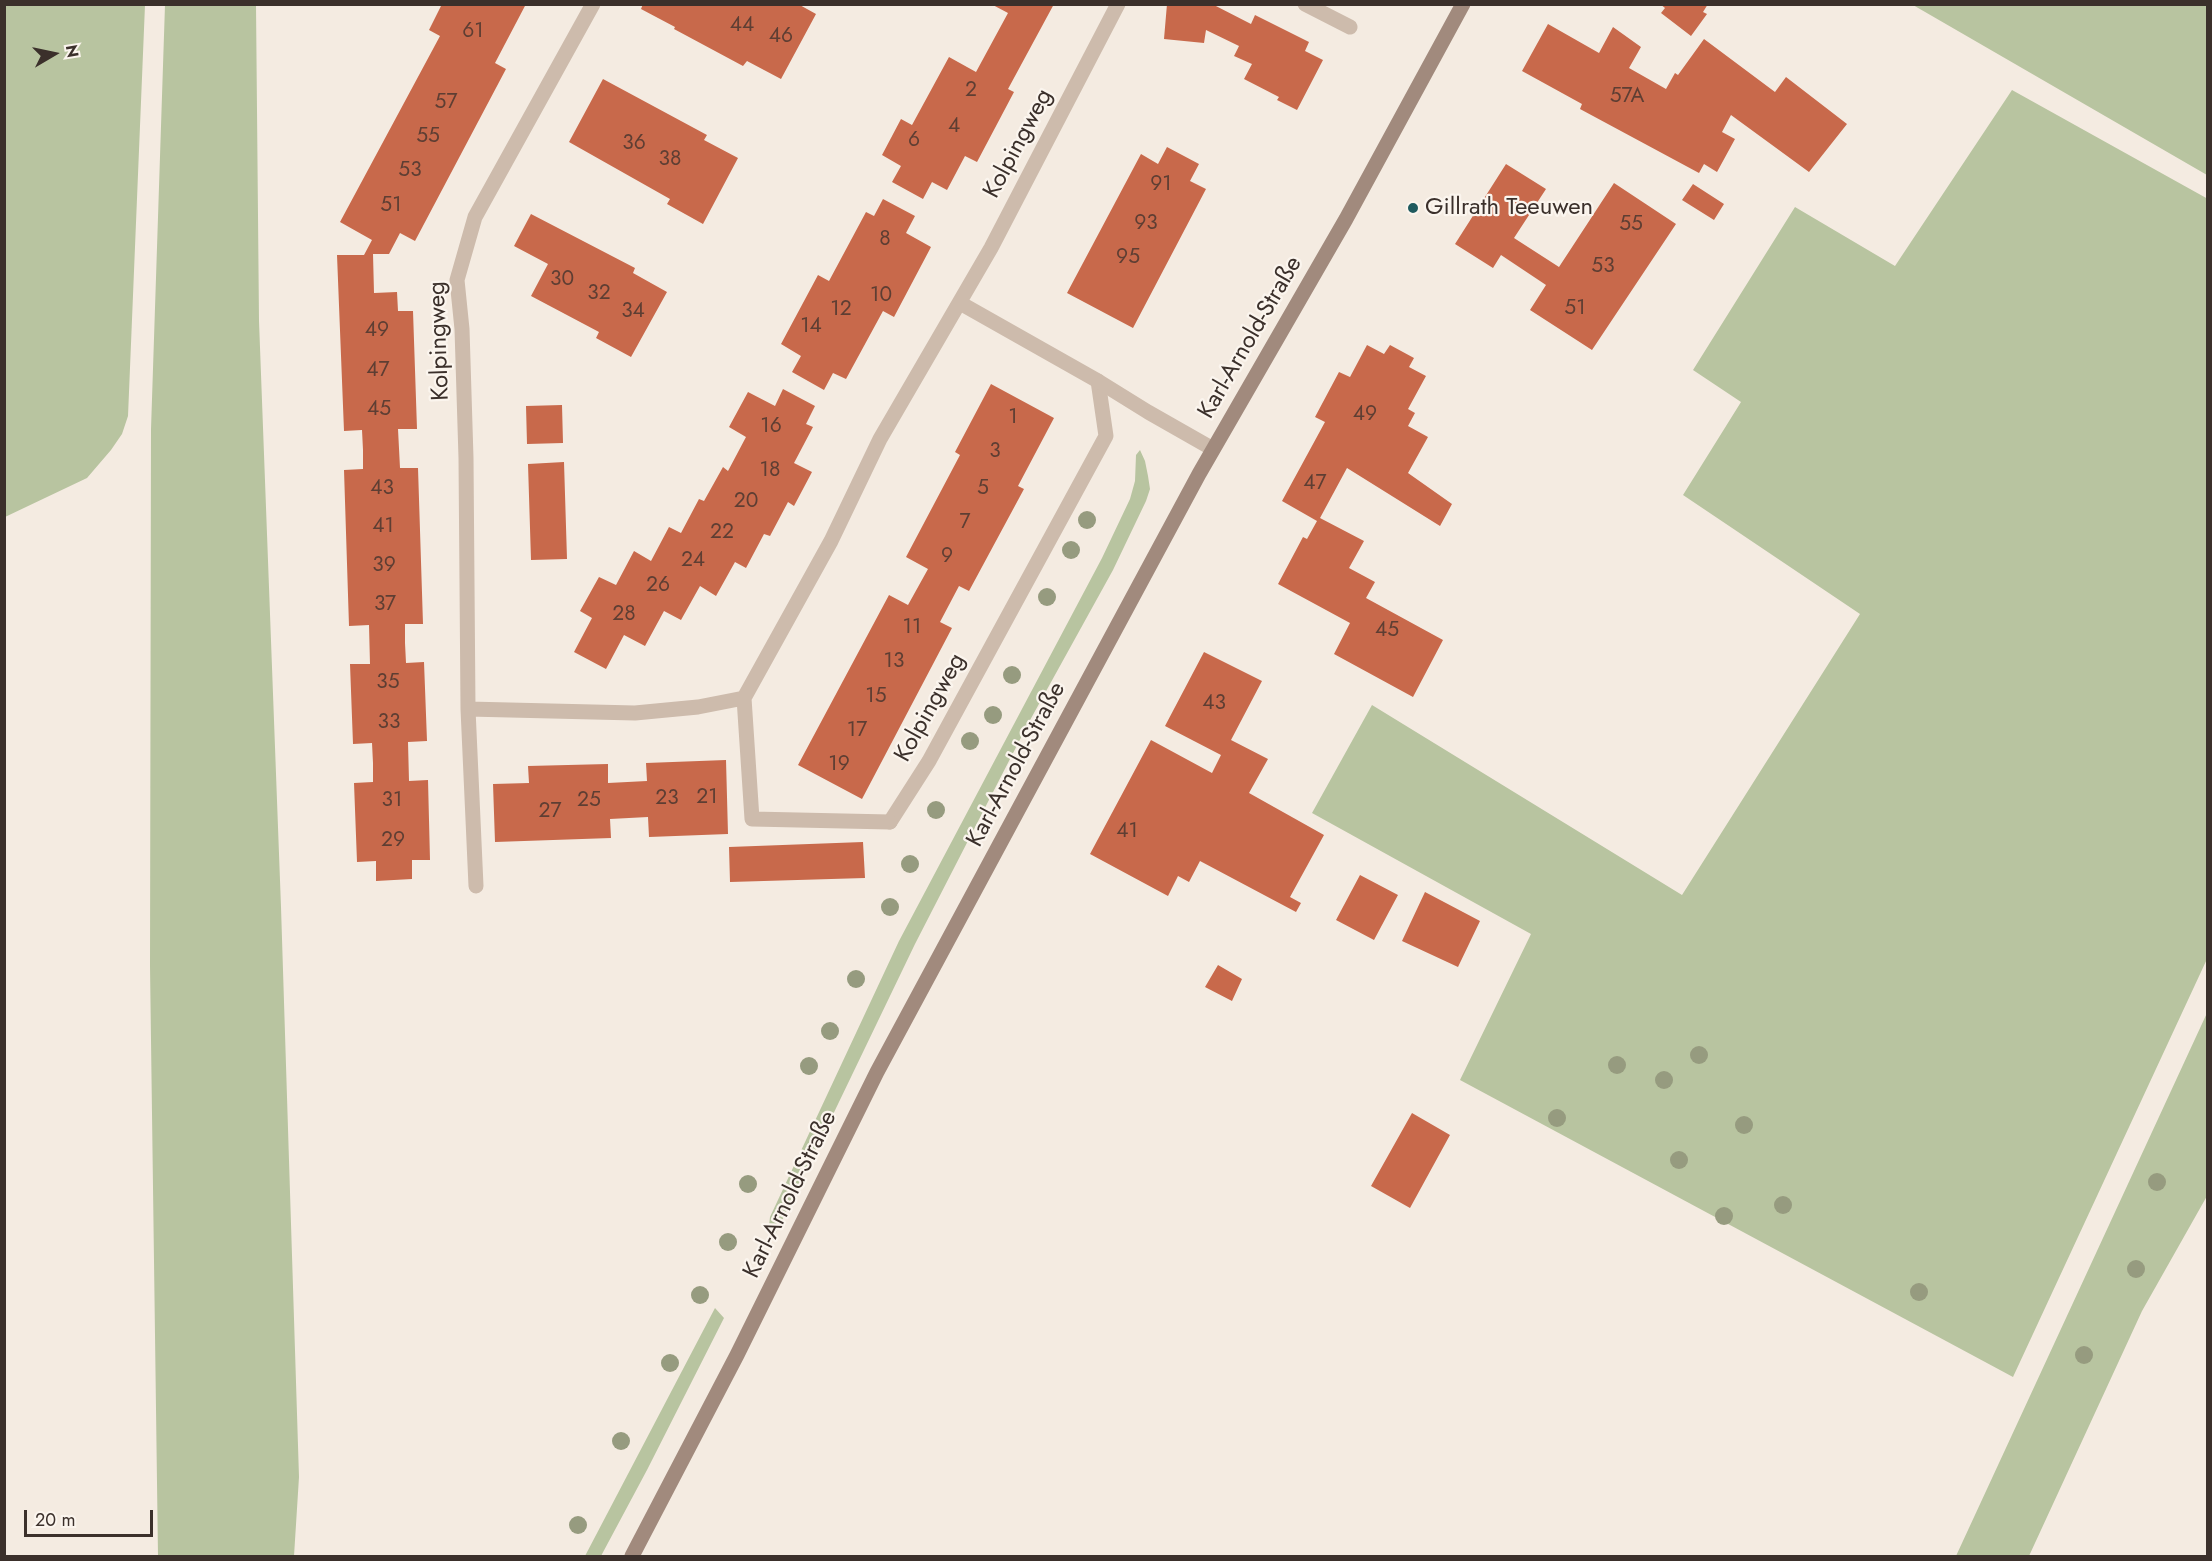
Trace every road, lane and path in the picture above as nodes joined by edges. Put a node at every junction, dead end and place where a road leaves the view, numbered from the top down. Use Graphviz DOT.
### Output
graph roads {
  1 [pos="592,4"];
  2 [pos="1118,4"];
  3 [pos="1305,4"];
  4 [pos="1463,4"];
  5 [pos="1350,27"];
  6 [pos="960,303"];
  7 [pos="1098,381"];
  8 [pos="1213,449"];
  9 [pos="744,698"];
  10 [pos="468,709"];
  11 [pos="476,886"];
  12 [pos="632,1557"];
  1 -- 10 [label="street, Kolpingweg"];
  2 -- 6 [label="street, Kolpingweg"];
  3 -- 5 [label="street"];
  4 -- 8 [label="main road, Karl-Arnold-Straße"];
  6 -- 7 [label="street"];
  6 -- 9 [label="street, Kolpingweg"];
  7 -- 8 [label="street"];
  7 -- 9 [label="street, Kolpingweg"];
  8 -- 12 [label="main road, Karl-Arnold-Straße"];
  9 -- 10 [label="street"];
  10 -- 11 [label="street, Kolpingweg"];
}
